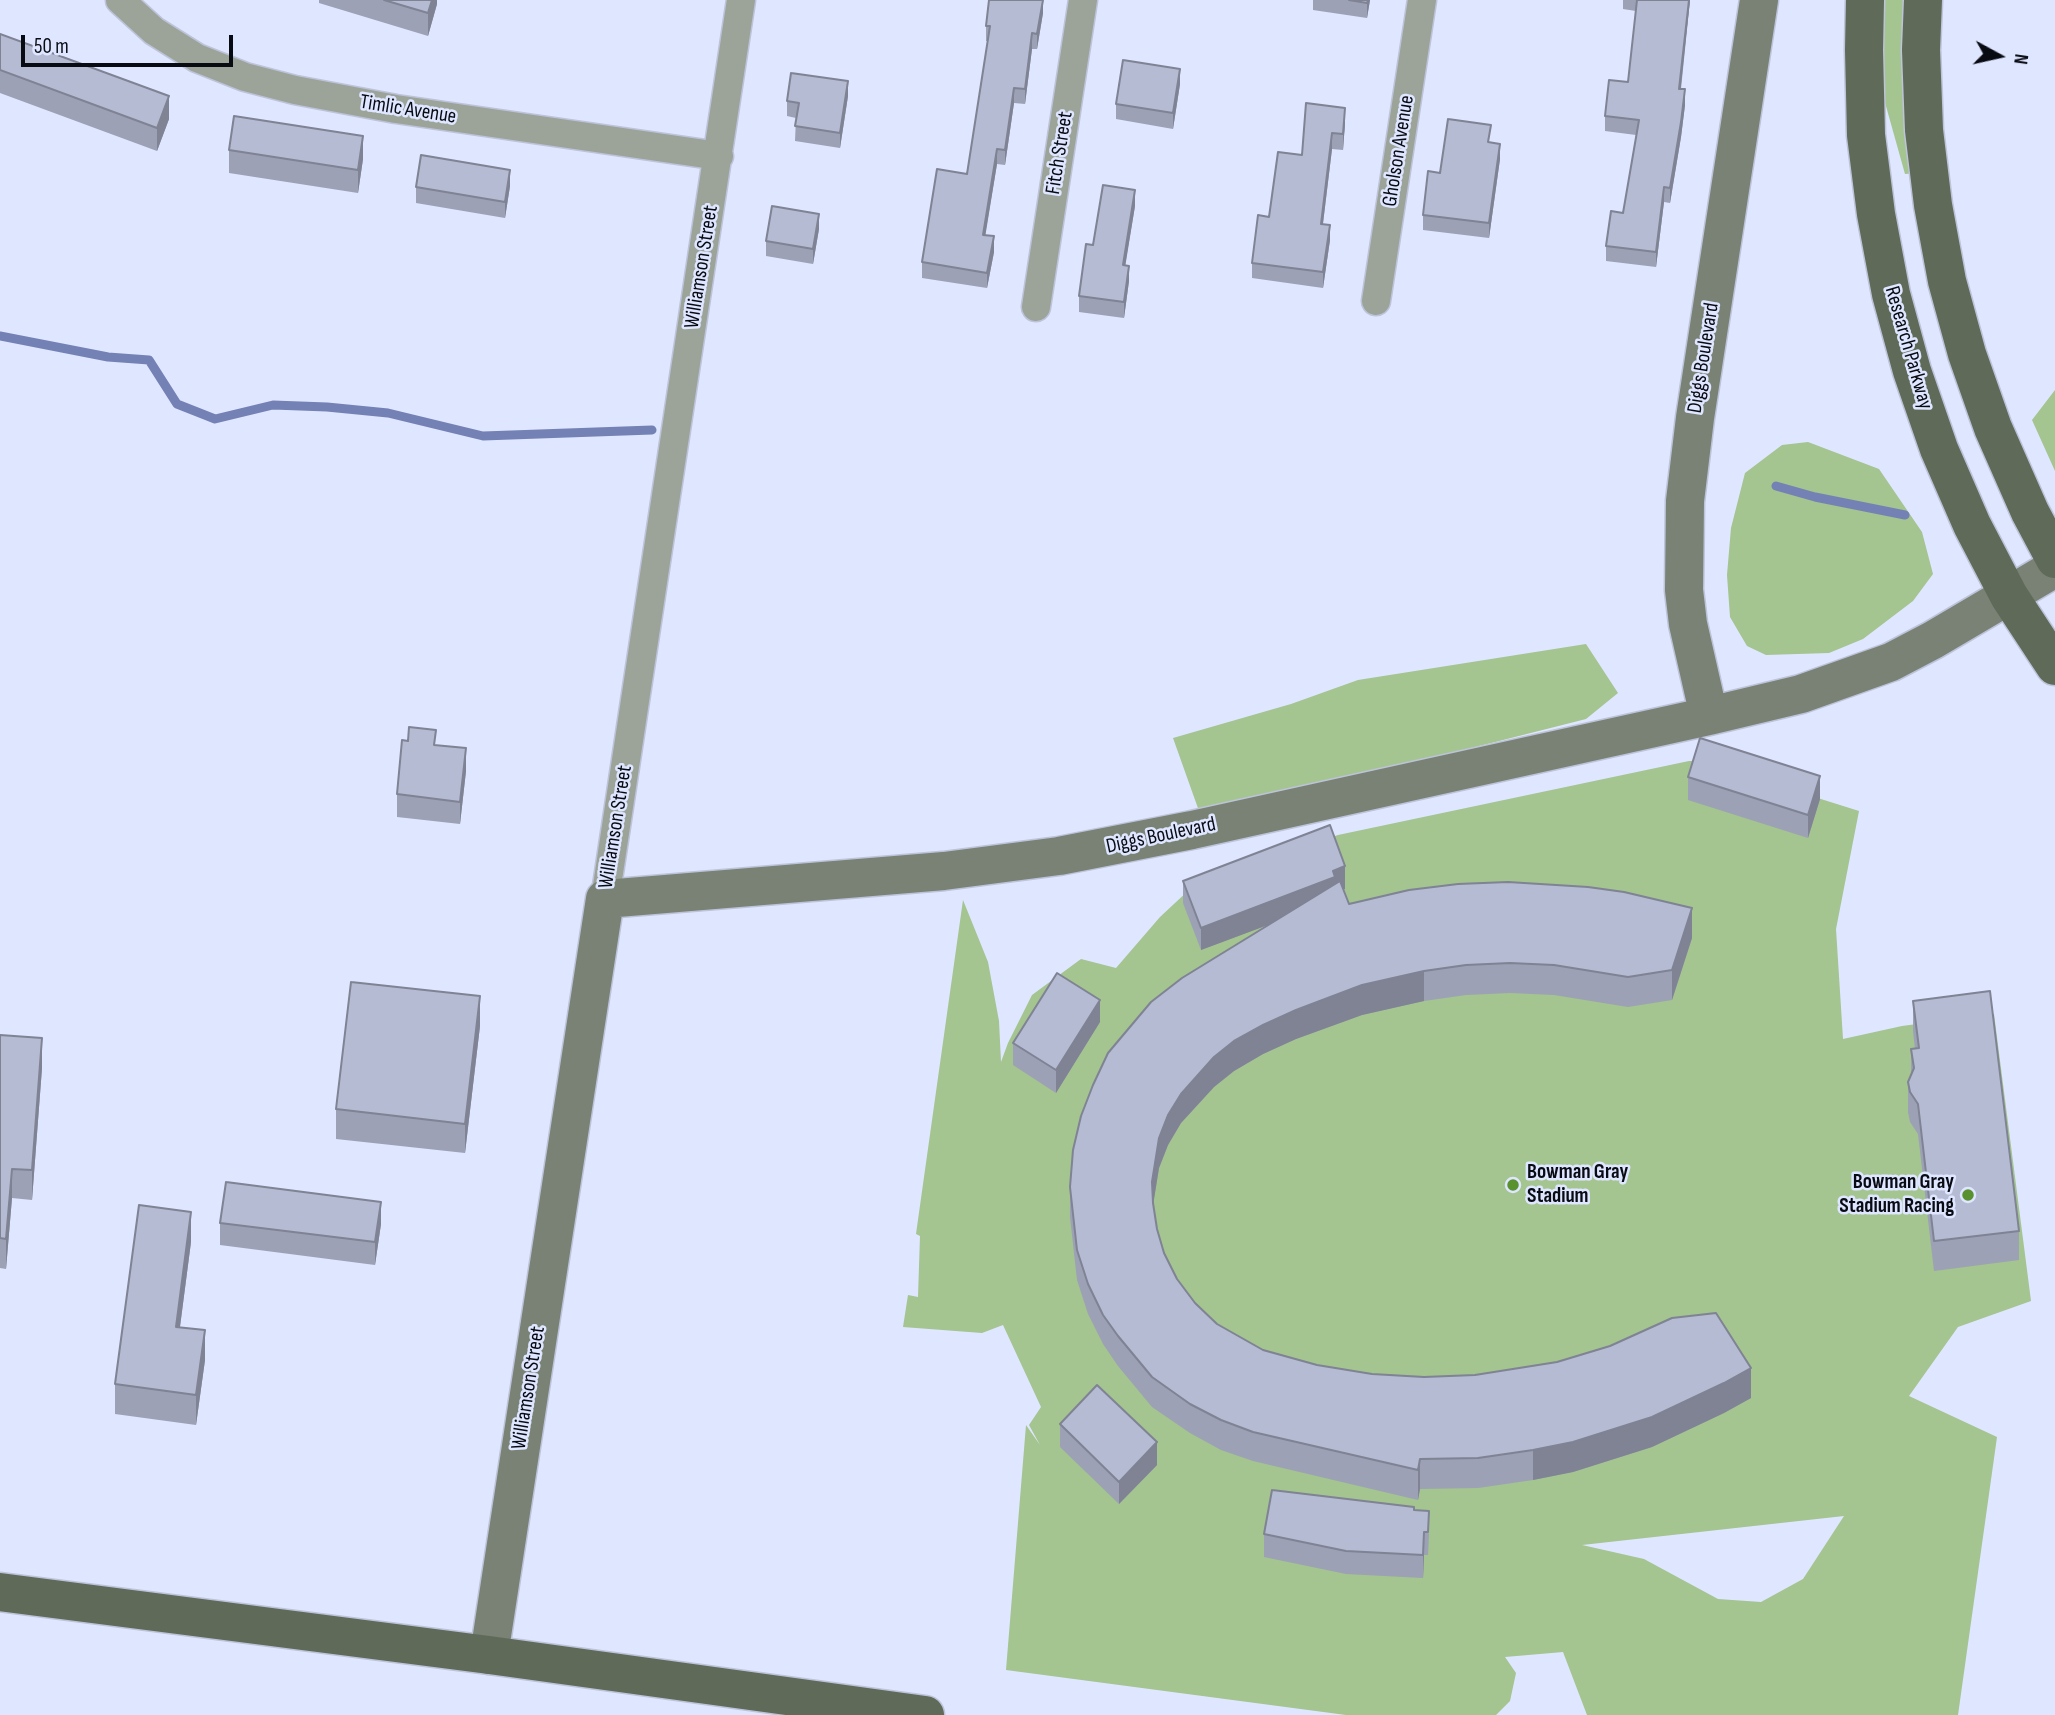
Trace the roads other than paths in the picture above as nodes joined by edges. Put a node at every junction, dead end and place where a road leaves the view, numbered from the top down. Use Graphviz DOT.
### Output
graph roads {
  1 [pos="120,0"];
  2 [pos="741,0"];
  3 [pos="1083,0"];
  4 [pos="1422,0"];
  5 [pos="1759,0"];
  6 [pos="1865,0"];
  7 [pos="1923,0"];
  8 [pos="719,156"];
  9 [pos="1376,301"];
  10 [pos="1036,307"];
  11 [pos="2055,559"];
  12 [pos="2055,568"];
  13 [pos="2009,596"];
  14 [pos="2055,666"];
  15 [pos="1709,716"];
  16 [pos="605,899"];
  17 [pos="0,1592"];
  18 [pos="489,1655"];
  19 [pos="925,1715"];
  1 -- 8 [label="street, Timlic Avenue"];
  2 -- 8 [label="street, Williamson Street"];
  3 -- 10 [label="street, Fitch Street"];
  4 -- 9 [label="street, Gholson Avenue"];
  5 -- 15 [label="street, Diggs Boulevard"];
  6 -- 13 [label="main road, Research Parkway"];
  7 -- 11 [label="main road"];
  8 -- 16 [label="street, Williamson Street"];
  12 -- 13 [label="street, Diggs Boulevard"];
  13 -- 14 [label="main road, Research Parkway"];
  13 -- 15 [label="street, Diggs Boulevard"];
  15 -- 16 [label="street, Diggs Boulevard"];
  16 -- 18 [label="street, Williamson Street"];
  17 -- 18 [label="main road"];
  18 -- 19 [label="main road"];
}
